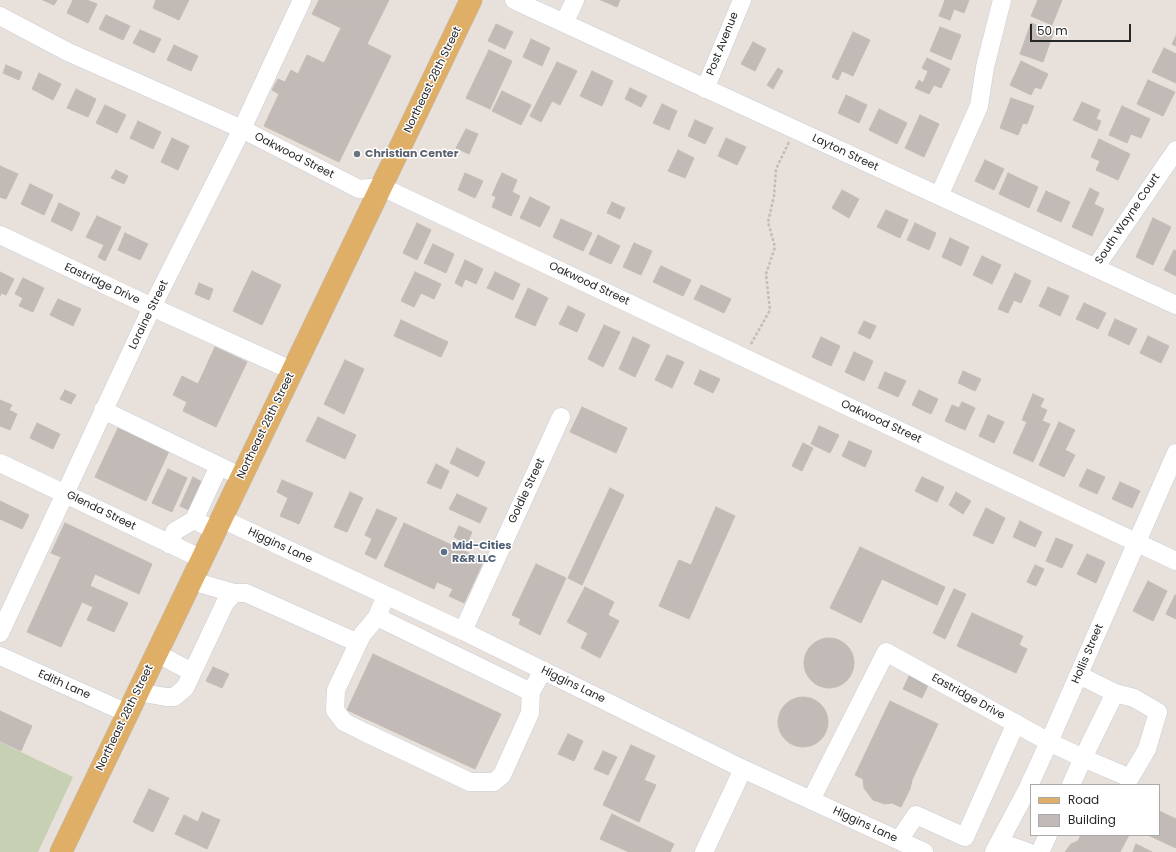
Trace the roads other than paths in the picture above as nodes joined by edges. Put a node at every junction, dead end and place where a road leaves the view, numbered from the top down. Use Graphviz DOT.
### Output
graph roads {
  1 [pos="302,0"];
  2 [pos="472,0"];
  3 [pos="514,0"];
  4 [pos="575,0"];
  5 [pos="742,0"];
  6 [pos="1002,0"];
  7 [pos="0,16"];
  8 [pos="564,23"];
  9 [pos="705,89"];
  10 [pos="242,129"];
  11 [pos="1176,150"];
  12 [pos="382,187"];
  13 [pos="939,196"];
  14 [pos="0,235"];
  15 [pos="1095,268"];
  16 [pos="1176,305"];
  17 [pos="152,308"];
  18 [pos="293,371"];
  19 [pos="103,410"];
  20 [pos="561,417"];
  21 [pos="1176,453"];
  22 [pos="0,463"];
  23 [pos="220,466"];
  24 [pos="242,477"];
  25 [pos="64,492"];
  26 [pos="194,520"];
  27 [pos="219,525"];
  28 [pos="1136,542"];
  29 [pos="169,544"];
  30 [pos="202,560"];
  31 [pos="1176,561"];
  32 [pos="192,581"];
  33 [pos="234,593"];
  34 [pos="386,595"];
  35 [pos="377,617"];
  36 [pos="464,631"];
  37 [pos="0,633"];
  38 [pos="358,643"];
  39 [pos="156,653"];
  40 [pos="0,656"];
  41 [pos="543,670"];
  42 [pos="192,672"];
  43 [pos="1079,675"];
  44 [pos="138,692"];
  45 [pos="531,692"];
  46 [pos="1115,692"];
  47 [pos="127,713"];
  48 [pos="1016,723"];
  49 [pos="1049,742"];
  50 [pos="1084,758"];
  51 [pos="743,769"];
  52 [pos="1071,784"];
  53 [pos="810,800"];
  54 [pos="1048,836"];
  55 [pos="899,840"];
  56 [pos="997,847"];
  57 [pos="61,852"];
  58 [pos="704,852"];
  59 [pos="924,852"];
  60 [pos="1028,852"];
  61 [pos="1040,852"];
  1 -- 10 [label="street, Loraine Street"];
  2 -- 12 [label="main road, Northeast 28th Street"];
  3 -- 8 [label="street, Layton Street"];
  4 -- 8 [label="street"];
  5 -- 9 [label="street, Post Avenue"];
  6 -- 13 [label="street"];
  7 -- 10 [label="street, Oakwood Street"];
  8 -- 9 [label="street, Layton Street"];
  9 -- 13 [label="street, Layton Street"];
  10 -- 12 [label="street, Oakwood Street"];
  10 -- 17 [label="street, Loraine Street"];
  11 -- 15 [label="street, South Wayne Court"];
  12 -- 18 [label="main road, Northeast 28th Street"];
  12 -- 28 [label="street, Oakwood Street"];
  13 -- 15 [label="street, Layton Street"];
  14 -- 17 [label="street, Eastridge Drive"];
  15 -- 16 [label="street, Layton Street"];
  17 -- 18 [label="street, Eastridge Drive"];
  17 -- 19 [label="street, Loraine Street"];
  18 -- 24 [label="main road, Northeast 28th Street"];
  19 -- 23 [label="street"];
  19 -- 25 [label="street, Loraine Street"];
  20 -- 36 [label="street, Goldie Street"];
  21 -- 28 [label="street, Hollis Street"];
  22 -- 25 [label="street, Glenda Street"];
  23 -- 24 [label="street"];
  23 -- 26 [label="street"];
  24 -- 27 [label="main road, Northeast 28th Street"];
  25 -- 29 [label="street, Glenda Street"];
  25 -- 37 [label="street, Loraine Street"];
  26 -- 27 [label="street, Higgins Lane"];
  26 -- 29 [label="street"];
  27 -- 30 [label="main road, Northeast 28th Street"];
  27 -- 34 [label="street, Higgins Lane"];
  28 -- 31 [label="street, Oakwood Street"];
  28 -- 43 [label="street, Hollis Street"];
  29 -- 30 [label="street, Glenda Street"];
  30 -- 32 [label="main road, Northeast 28th Street"];
  32 -- 33 [label="street"];
  32 -- 39 [label="main road, Northeast 28th Street"];
  33 -- 38 [label="street"];
  33 -- 42 [label="street"];
  34 -- 35 [label="street"];
  34 -- 36 [label="street, Higgins Lane"];
  35 -- 38 [label="street"];
  35 -- 45 [label="street"];
  36 -- 41 [label="street, Higgins Lane"];
  38 -- 45 [label="street"];
  39 -- 42 [label="street"];
  39 -- 44 [label="main road, Northeast 28th Street"];
  40 -- 47 [label="street, Edith Lane"];
  41 -- 45 [label="street"];
  41 -- 51 [label="street, Higgins Lane"];
  42 -- 44 [label="street"];
  43 -- 46 [label="street"];
  43 -- 49 [label="street, Hollis Street"];
  44 -- 47 [label="main road, Northeast 28th Street"];
  46 -- 50 [label="street"];
  46 -- 50 [label="street, Eastridge Drive"];
  47 -- 57 [label="main road, Northeast 28th Street"];
  48 -- 49 [label="street, Eastridge Drive"];
  48 -- 53 [label="street, Eastridge Drive"];
  48 -- 55 [label="street"];
  49 -- 50 [label="street, Eastridge Drive"];
  49 -- 56 [label="street, Hollis Street"];
  50 -- 52 [label="street"];
  51 -- 53 [label="street, Higgins Lane"];
  51 -- 58 [label="street"];
  53 -- 55 [label="street, Higgins Lane"];
  54 -- 61 [label="street"];
  55 -- 59 [label="street, Higgins Lane"];
  56 -- 60 [label="street"];
}
